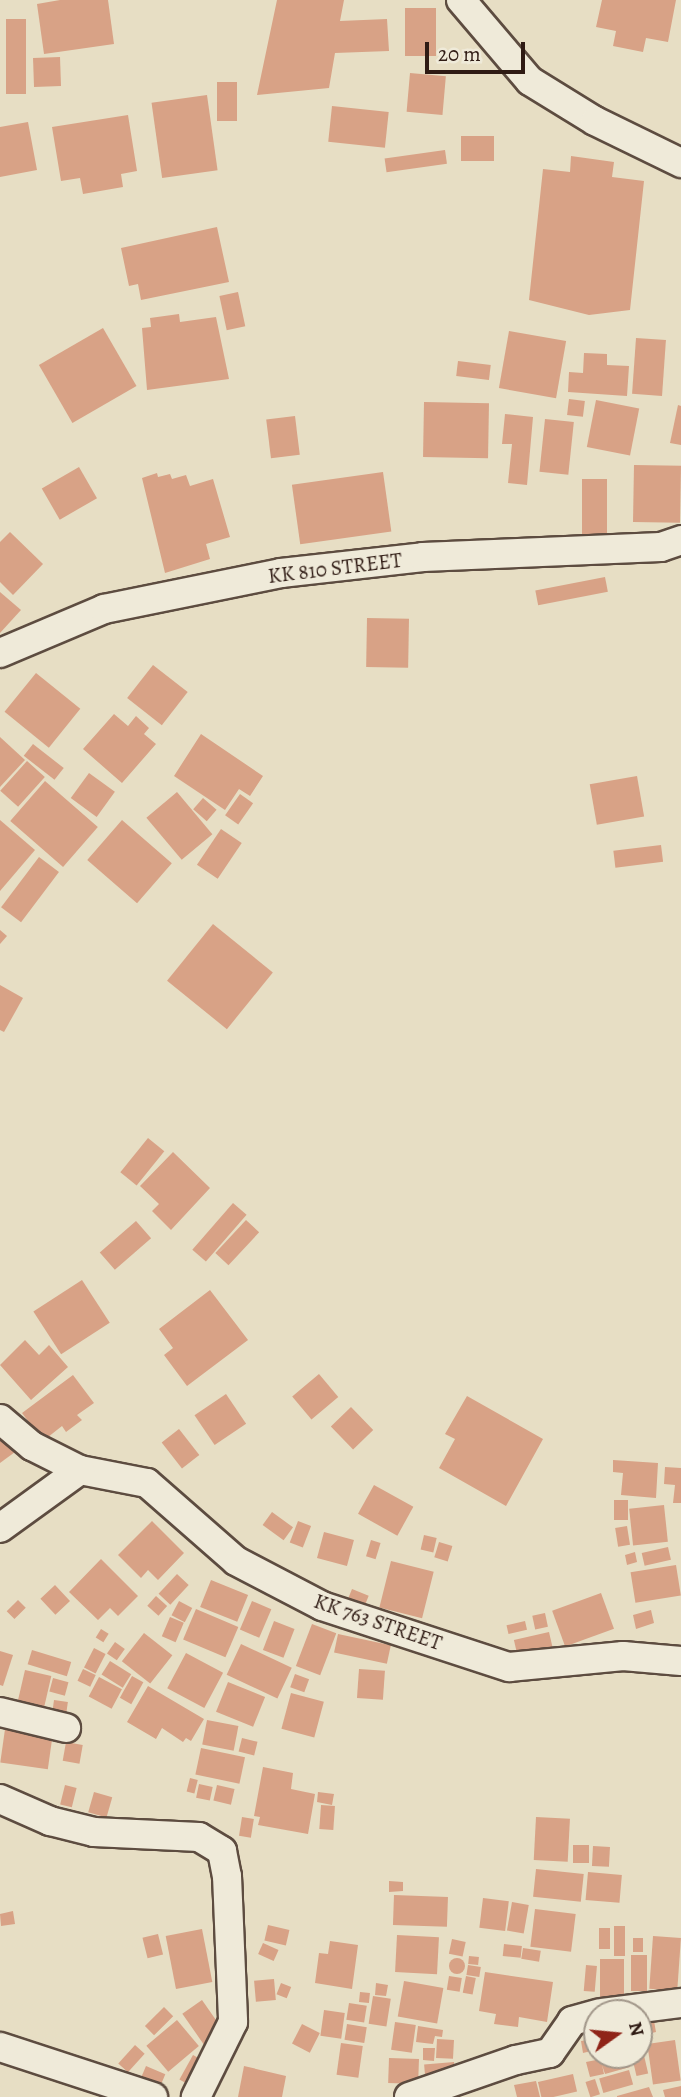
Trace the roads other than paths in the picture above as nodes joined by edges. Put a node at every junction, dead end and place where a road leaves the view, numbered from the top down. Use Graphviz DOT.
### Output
graph roads {
  1 [pos="461,0"];
  2 [pos="681,163"];
  3 [pos="681,540"];
  4 [pos="0,653"];
  5 [pos="0,1419"];
  6 [pos="80,1470"];
  7 [pos="0,1528"];
  8 [pos="681,1661"];
  9 [pos="0,1712"];
  10 [pos="66,1728"];
  11 [pos="0,1799"];
  12 [pos="681,2003"];
  13 [pos="653,2007"];
  14 [pos="583,2018"];
  15 [pos="0,2048"];
  16 [pos="478,2085"];
  17 [pos="153,2097"];
  18 [pos="196,2097"];
  19 [pos="409,2097"];
  1 -- 2 [label="street"];
  3 -- 4 [label="street, KK 810 STREET"];
  5 -- 6 [label="street, KK 763 STREET"];
  6 -- 7 [label="street"];
  6 -- 8 [label="street, KK 763 STREET"];
  9 -- 10 [label="street"];
  11 -- 18 [label="street"];
  12 -- 13 [label="street"];
  14 -- 16 [label="street"];
  15 -- 17 [label="street"];
  16 -- 19 [label="street"];
}
